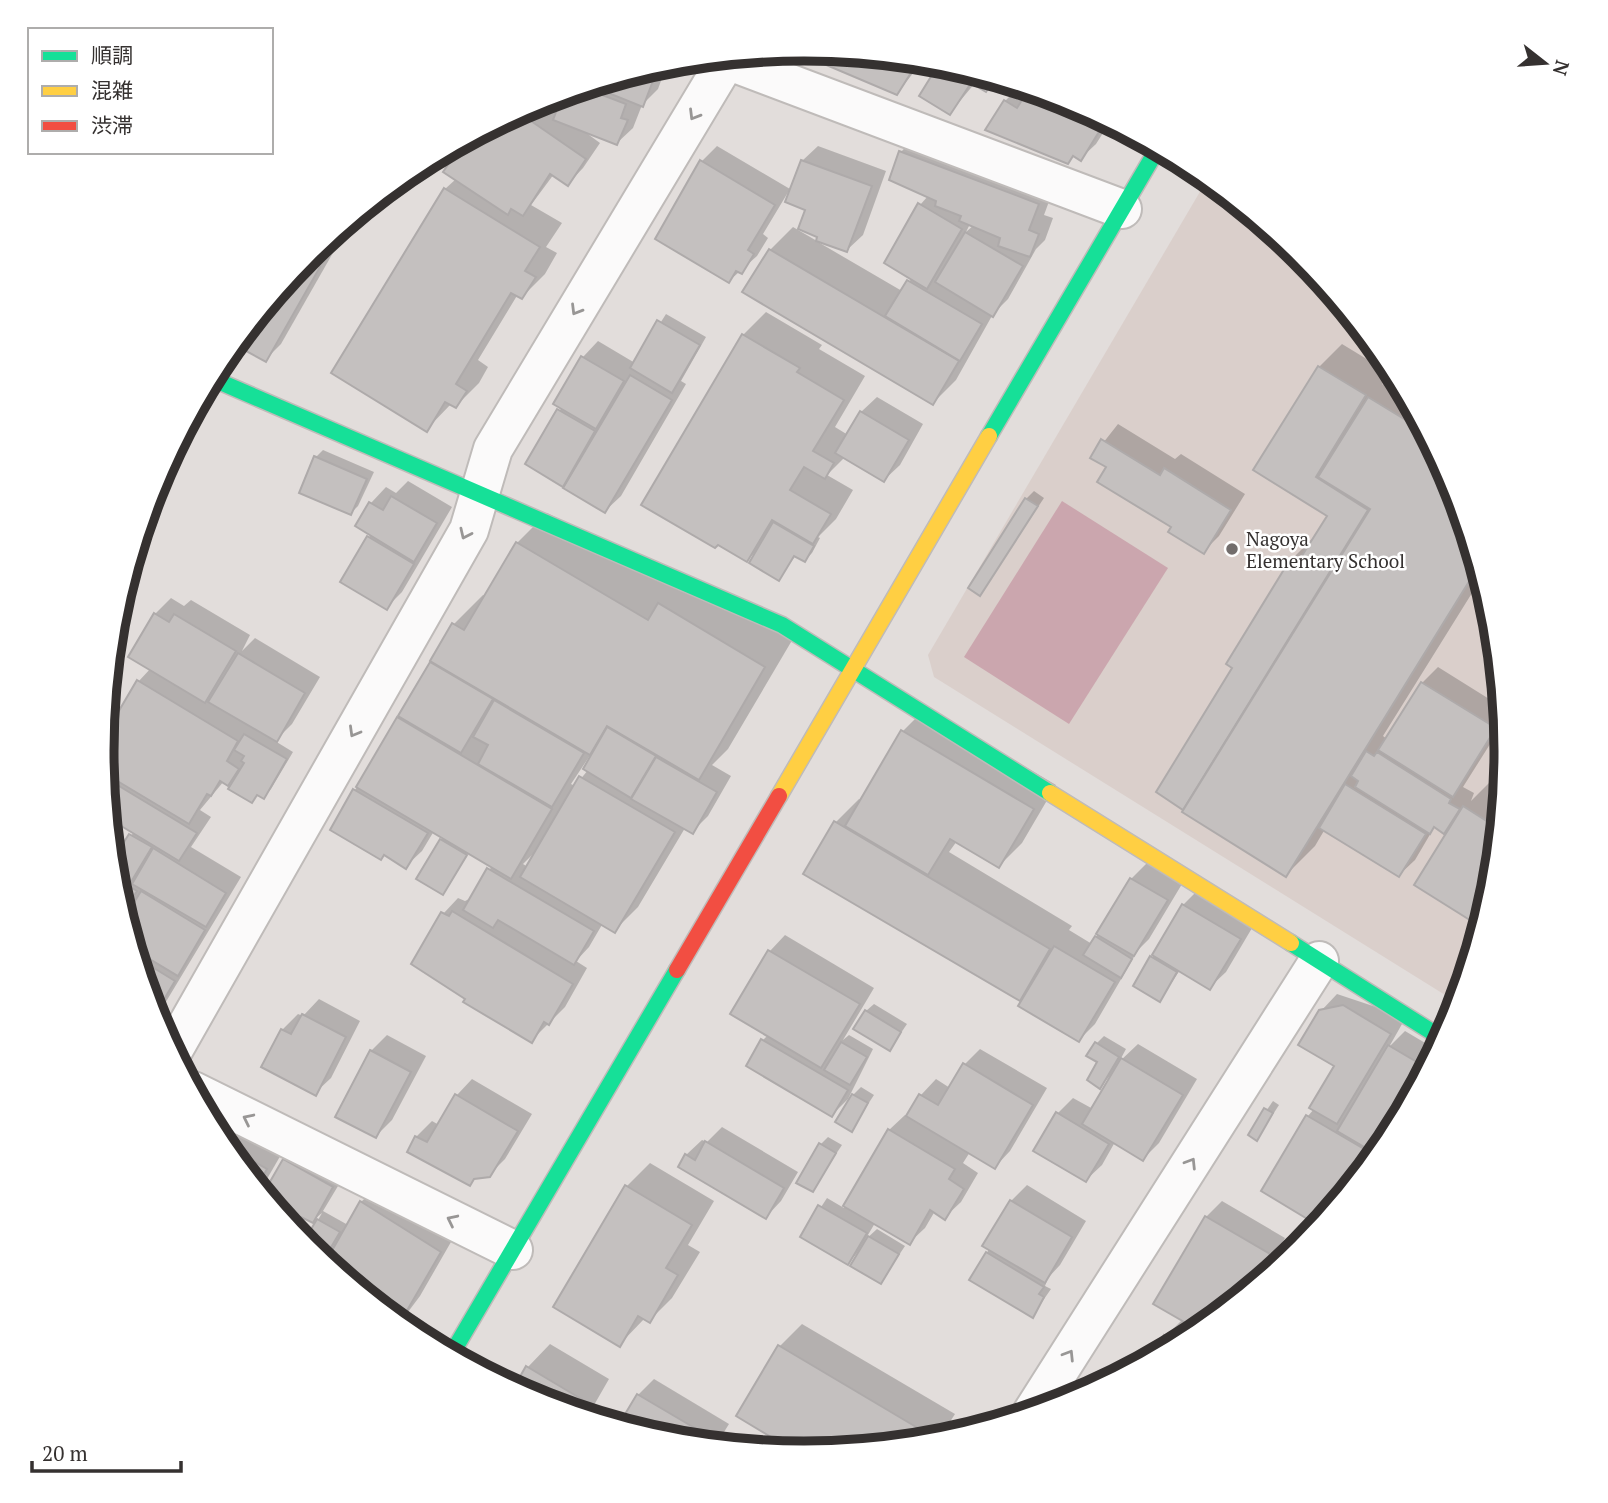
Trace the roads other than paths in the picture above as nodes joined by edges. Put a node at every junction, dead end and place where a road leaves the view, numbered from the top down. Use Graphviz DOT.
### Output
graph roads {
  1 [pos="742,65"];
  2 [pos="720,66"];
  3 [pos="1153,157"];
  4 [pos="1122,209"];
  5 [pos="221,382"];
  6 [pos="478,493"];
  7 [pos="850,670"];
  8 [pos="1319,961"];
  9 [pos="1434,1033"];
  10 [pos="178,1042"];
  11 [pos="206,1098"];
  12 [pos="513,1250"];
  13 [pos="456,1347"];
  14 [pos="1041,1399"];
  1 -- 4 [label="street"];
  2 -- 6 [label="street, one-way"];
  3 -- 4 [label="street"];
  4 -- 7 [label="street"];
  5 -- 6 [label="street"];
  6 -- 7 [label="street"];
  6 -- 10 [label="street, one-way"];
  7 -- 8 [label="street"];
  7 -- 12 [label="street"];
  8 -- 9 [label="street"];
  14 -- 8 [label="street, one-way"];
  12 -- 11 [label="street, one-way"];
  12 -- 13 [label="street"];
}
